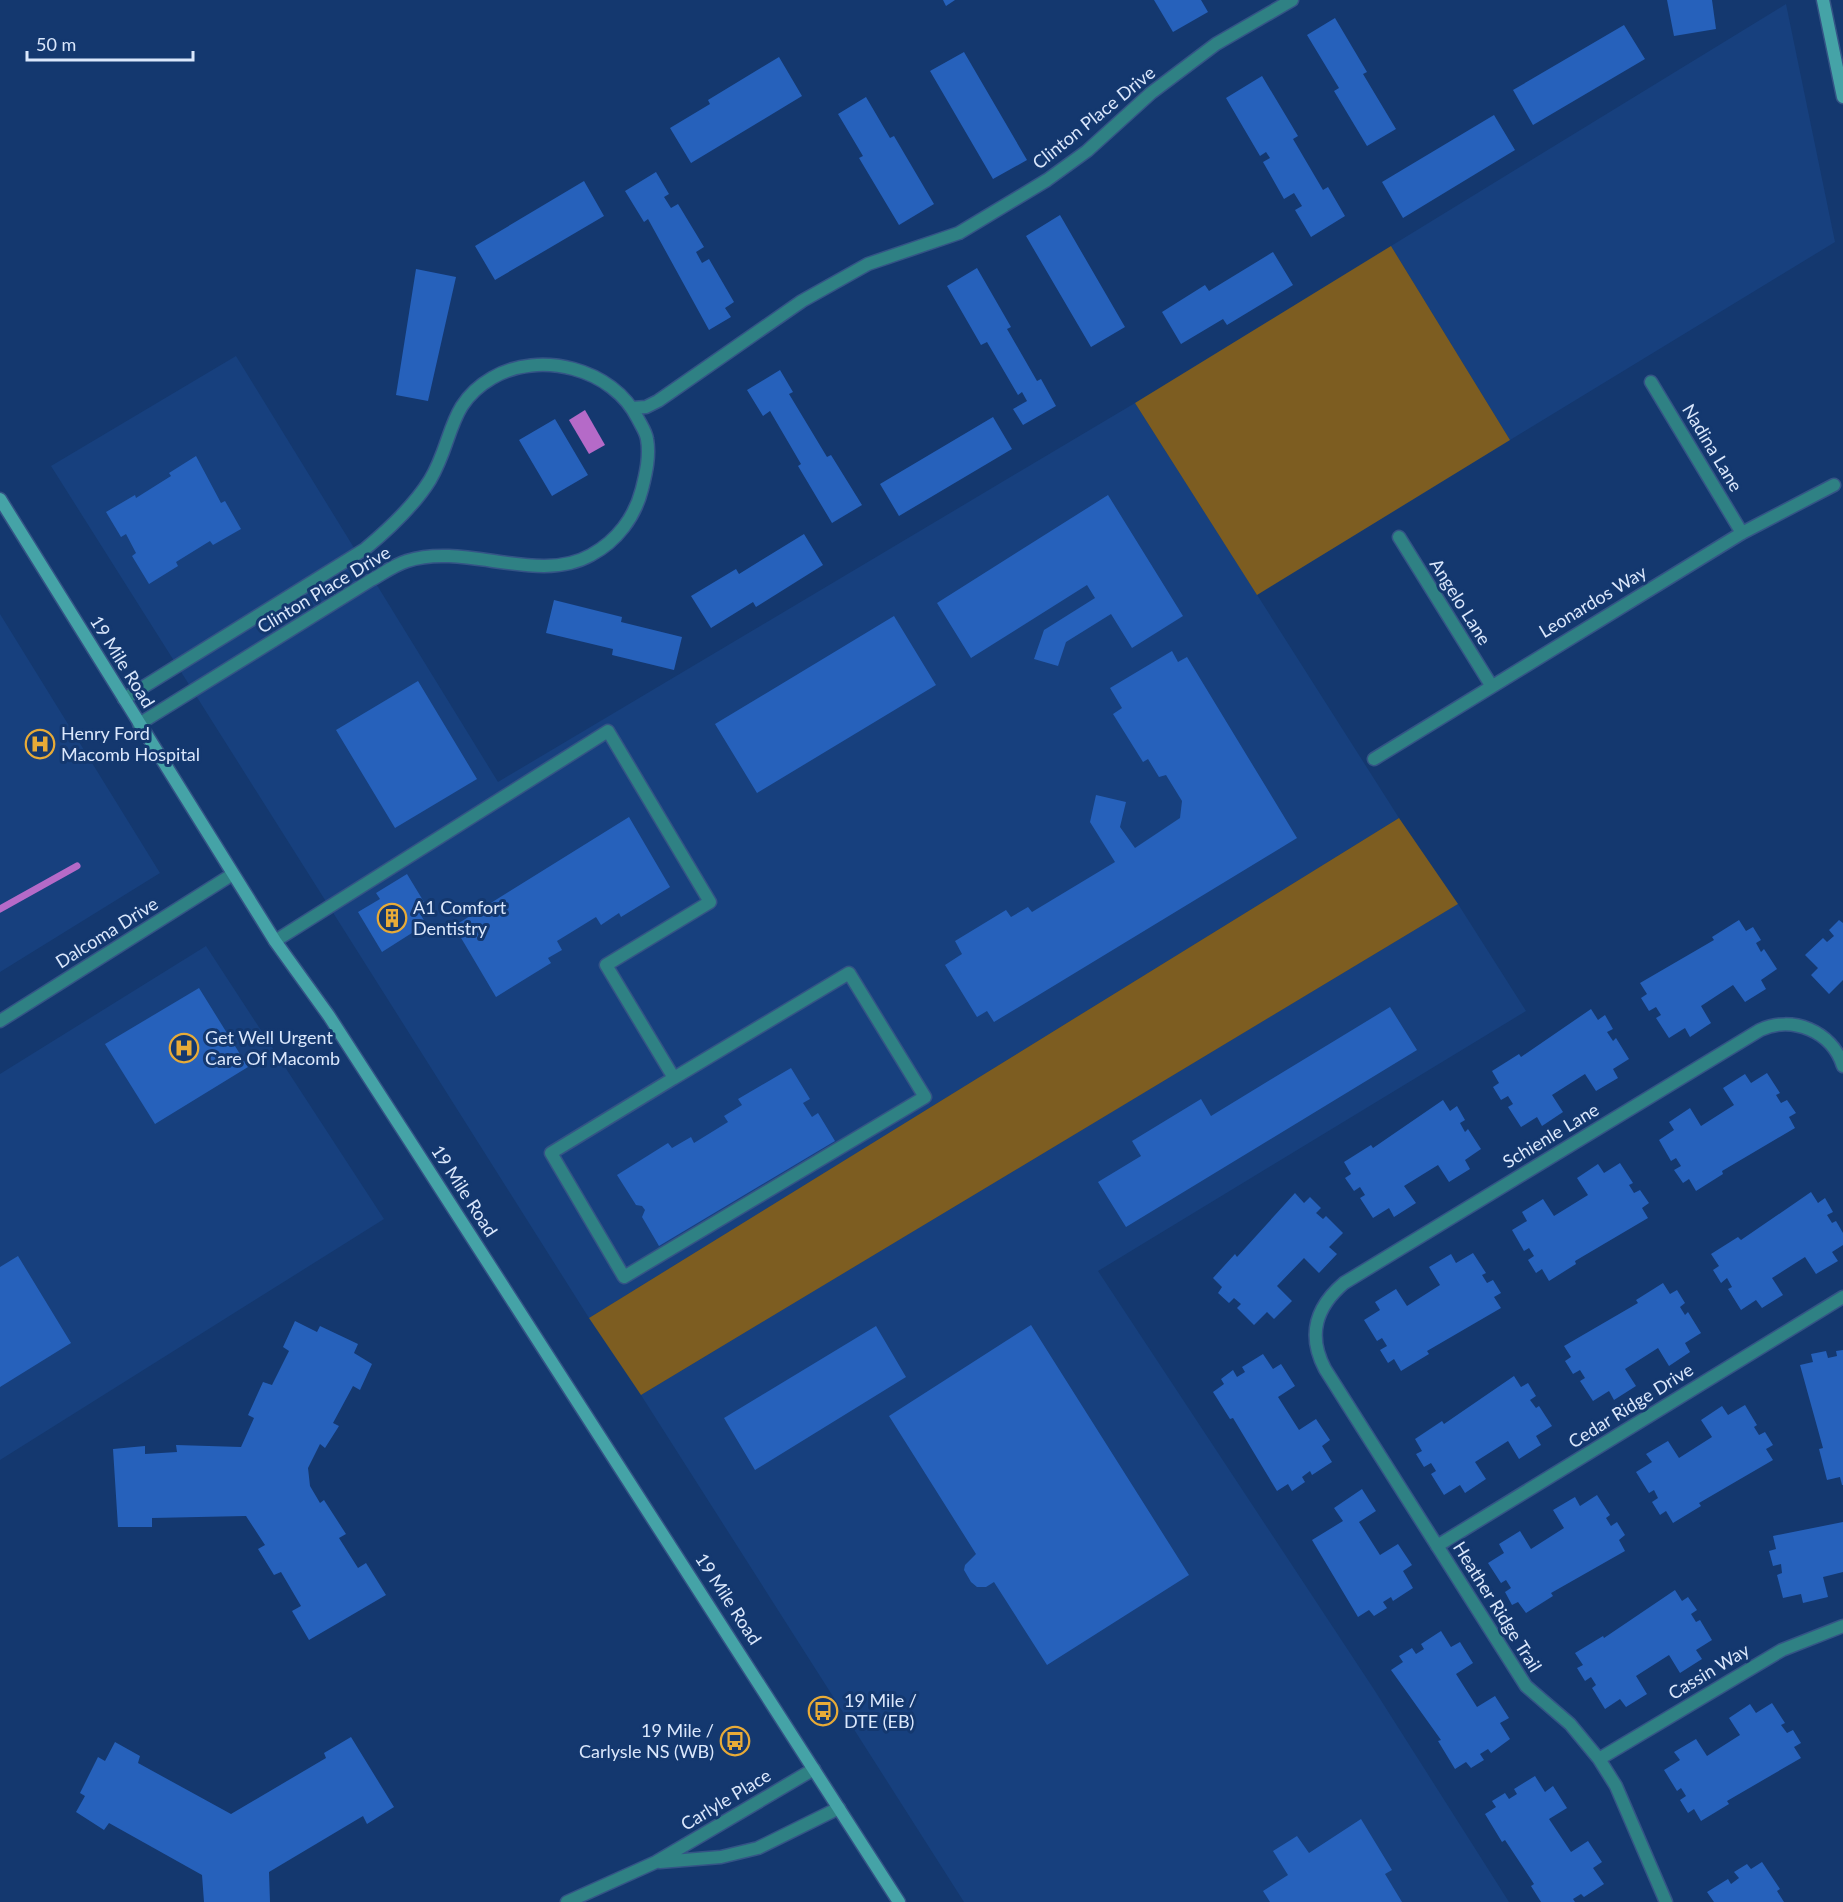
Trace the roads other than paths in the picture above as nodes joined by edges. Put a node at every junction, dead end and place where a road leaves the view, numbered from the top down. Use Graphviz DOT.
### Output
graph roads {
  1 [pos="1292,0"];
  2 [pos="1823,0"];
  3 [pos="1843,98"];
  4 [pos="1651,382"];
  5 [pos="632,408"];
  6 [pos="1840,484"];
  7 [pos="0,499"];
  8 [pos="1742,533"];
  9 [pos="1399,537"];
  10 [pos="1491,685"];
  11 [pos="124,699"];
  12 [pos="139,724"];
  13 [pos="1374,759"];
  14 [pos="233,874"];
  15 [pos="275,941"];
  16 [pos="0,1022"];
  17 [pos="1843,1066"];
  18 [pos="674,1078"];
  19 [pos="1843,1297"];
  20 [pos="1316,1320"];
  21 [pos="1437,1546"];
  22 [pos="1843,1626"];
  23 [pos="1599,1759"];
  24 [pos="814,1769"];
  25 [pos="839,1808"];
  26 [pos="656,1862"];
  27 [pos="567,1902"];
  28 [pos="899,1902"];
  29 [pos="1666,1902"];
  1 -- 5 [label="street, Clinton Place Drive"];
  2 -- 3 [label="street"];
  4 -- 8 [label="street, Nadina Lane"];
  5 -- 11 [label="street, Clinton Place Drive"];
  5 -- 12 [label="street, Clinton Place Drive"];
  6 -- 8 [label="street, Leonardos Way"];
  7 -- 11 [label="street, 19 Mile Road"];
  8 -- 10 [label="street, Leonardos Way"];
  9 -- 10 [label="street, Angelo Lane"];
  10 -- 13 [label="street, Leonardos Way"];
  11 -- 12 [label="street, 19 Mile Road"];
  12 -- 14 [label="street, 19 Mile Road"];
  14 -- 15 [label="street, 19 Mile Road"];
  14 -- 16 [label="street, Dalcoma Drive"];
  15 -- 18 [label="street"];
  15 -- 24 [label="street, 19 Mile Road"];
  17 -- 20 [label="street, Schienle Lane"];
  18 -- 18 [label="street"];
  19 -- 21 [label="street, Cedar Ridge Drive"];
  20 -- 21 [label="street, Heather Ridge Trail"];
  21 -- 23 [label="street, Heather Ridge Trail"];
  22 -- 23 [label="street, Cassin Way"];
  23 -- 29 [label="street, Heather Ridge Trail"];
  24 -- 25 [label="street, 19 Mile Road"];
  24 -- 26 [label="street, Carlyle Place"];
  25 -- 26 [label="street, Carlyle Place"];
  25 -- 28 [label="street, 19 Mile Road"];
  26 -- 27 [label="street, Carlyle Place"];
}
